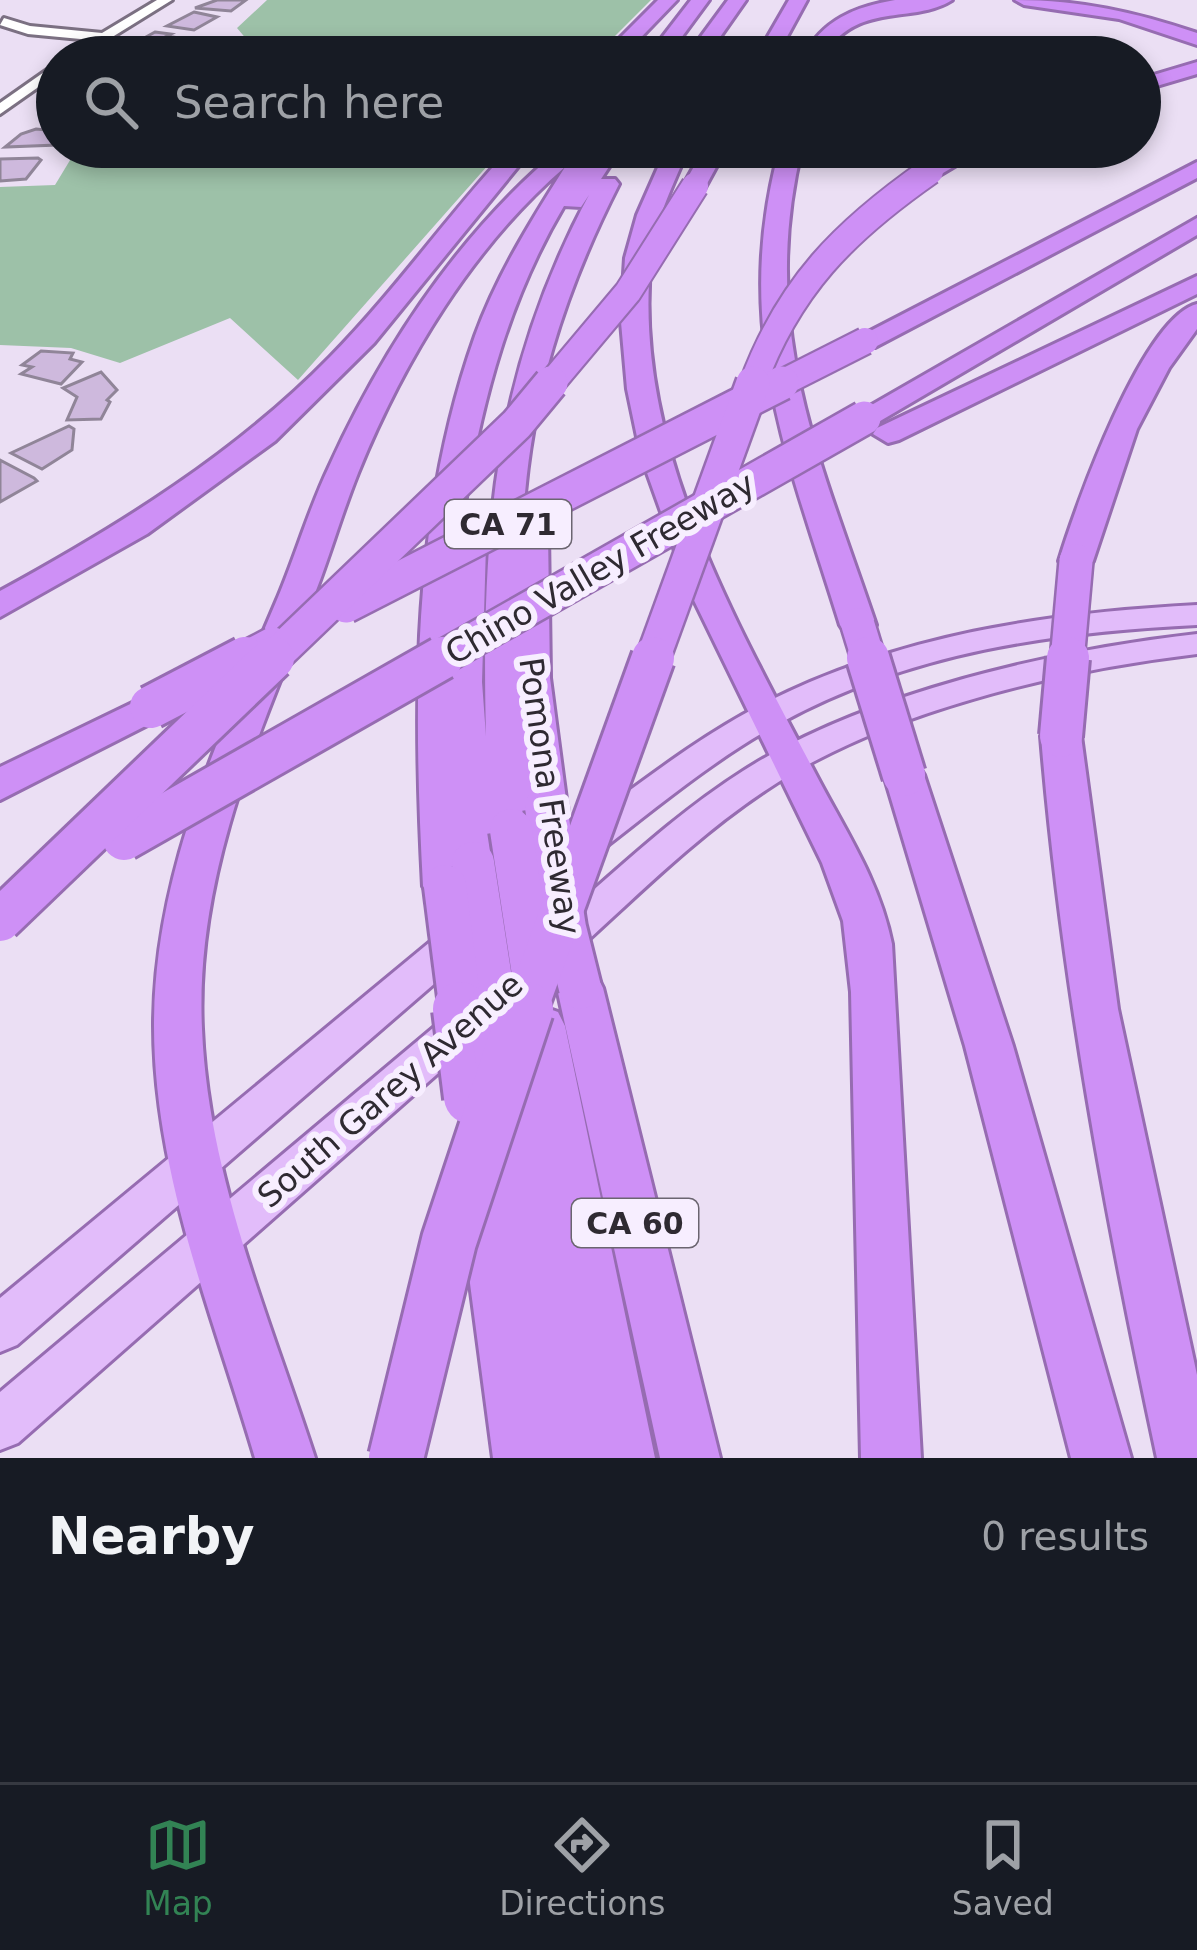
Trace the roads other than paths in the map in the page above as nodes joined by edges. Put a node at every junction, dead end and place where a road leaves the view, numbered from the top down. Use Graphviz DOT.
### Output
graph roads {
  1 [pos="166,0"];
  2 [pos="668,0"];
  3 [pos="700,0"];
  4 [pos="719,0"];
  5 [pos="737,0"];
  6 [pos="754,0"];
  7 [pos="798,0"];
  8 [pos="943,0"];
  9 [pos="1024,0"];
  10 [pos="4,22"];
  11 [pos="93,36"];
  12 [pos="106,36"];
  13 [pos="631,36"];
  14 [pos="673,36"];
  15 [pos="692,36"];
  16 [pos="711,36"];
  17 [pos="731,36"];
  18 [pos="778,36"];
  19 [pos="825,36"];
  20 [pos="1197,39"];
  21 [pos="36,82"];
  22 [pos="2,106"];
  23 [pos="1197,145"];
  24 [pos="505,168"];
  25 [pos="548,168"];
  26 [pos="577,168"];
  27 [pos="597,168"];
  28 [pos="619,168"];
  29 [pos="642,168"];
  30 [pos="669,168"];
  31 [pos="704,168"];
  32 [pos="787,168"];
  33 [pos="934,168"];
  34 [pos="1160,168"];
  35 [pos="1161,168"];
  36 [pos="1197,170"];
  37 [pos="1197,225"];
  38 [pos="983,279"];
  39 [pos="1197,284"];
  40 [pos="1197,312"];
  41 [pos="876,426"];
  42 [pos="0,606"];
  43 [pos="1197,615"];
  44 [pos="1197,644"];
  45 [pos="767,715"];
  46 [pos="58,754"];
  47 [pos="788,760"];
  48 [pos="0,776"];
  49 [pos="0,785"];
  50 [pos="528,819"];
  51 [pos="459,874"];
  52 [pos="0,908"];
  53 [pos="0,920"];
  54 [pos="505,1062"];
  55 [pos="196,1168"];
  56 [pos="216,1241"];
  57 [pos="0,1328"];
  58 [pos="0,1425"];
  59 [pos="285,1458"];
  60 [pos="396,1458"];
  61 [pos="523,1458"];
  62 [pos="572,1458"];
  63 [pos="625,1458"];
  64 [pos="690,1458"];
  65 [pos="891,1458"];
  66 [pos="1101,1458"];
  67 [pos="1187,1458"];
  1 -- 12 [label="street"];
  2 -- 13 [label="highway"];
  3 -- 14 [label="highway"];
  4 -- 15 [label="highway"];
  5 -- 16 [label="highway"];
  6 -- 17 [label="highway"];
  7 -- 18 [label="highway"];
  8 -- 19 [label="highway"];
  9 -- 20 [label="highway"];
  10 -- 11 [label="street"];
  21 -- 22 [label="street"];
  23 -- 35 [label="highway"];
  24 -- 42 [label="highway"];
  25 -- 55 [label="highway"];
  26 -- 51 [label="highway"];
  27 -- 51 [label="highway"];
  28 -- 50 [label="highway"];
  29 -- 50 [label="highway, Pomona Freeway / CA 60"];
  30 -- 45 [label="highway"];
  31 -- 53 [label="highway, bridge"];
  32 -- 66 [label="highway, bridge"];
  33 -- 60 [label="highway, bridge"];
  34 -- 38 [label="highway"];
  36 -- 38 [label="highway, CA 71"];
  37 -- 41 [label="highway"];
  38 -- 46 [label="highway, CA 71, bridge"];
  39 -- 41 [label="highway"];
  40 -- 67 [label="highway, bridge"];
  41 -- 52 [label="highway, Chino Valley Freeway / CA 71, bridge"];
  43 -- 45 [label="main road, South Garey Avenue"];
  44 -- 47 [label="main road, South Garey Avenue"];
  45 -- 47 [label="highway"];
  45 -- 55 [label="main road, South Garey Avenue"];
  46 -- 48 [label="highway"];
  46 -- 49 [label="highway, CA 71"];
  47 -- 56 [label="main road, South Garey Avenue"];
  47 -- 65 [label="highway"];
  50 -- 54 [label="highway, bridge"];
  50 -- 64 [label="highway, Pomona Freeway / CA 60, bridge"];
  51 -- 54 [label="highway, bridge"];
  54 -- 61 [label="highway"];
  54 -- 62 [label="highway"];
  54 -- 63 [label="highway"];
  55 -- 56 [label="highway"];
  55 -- 57 [label="main road, South Garey Avenue"];
  56 -- 58 [label="main road, South Garey Avenue"];
  56 -- 59 [label="highway"];
}
